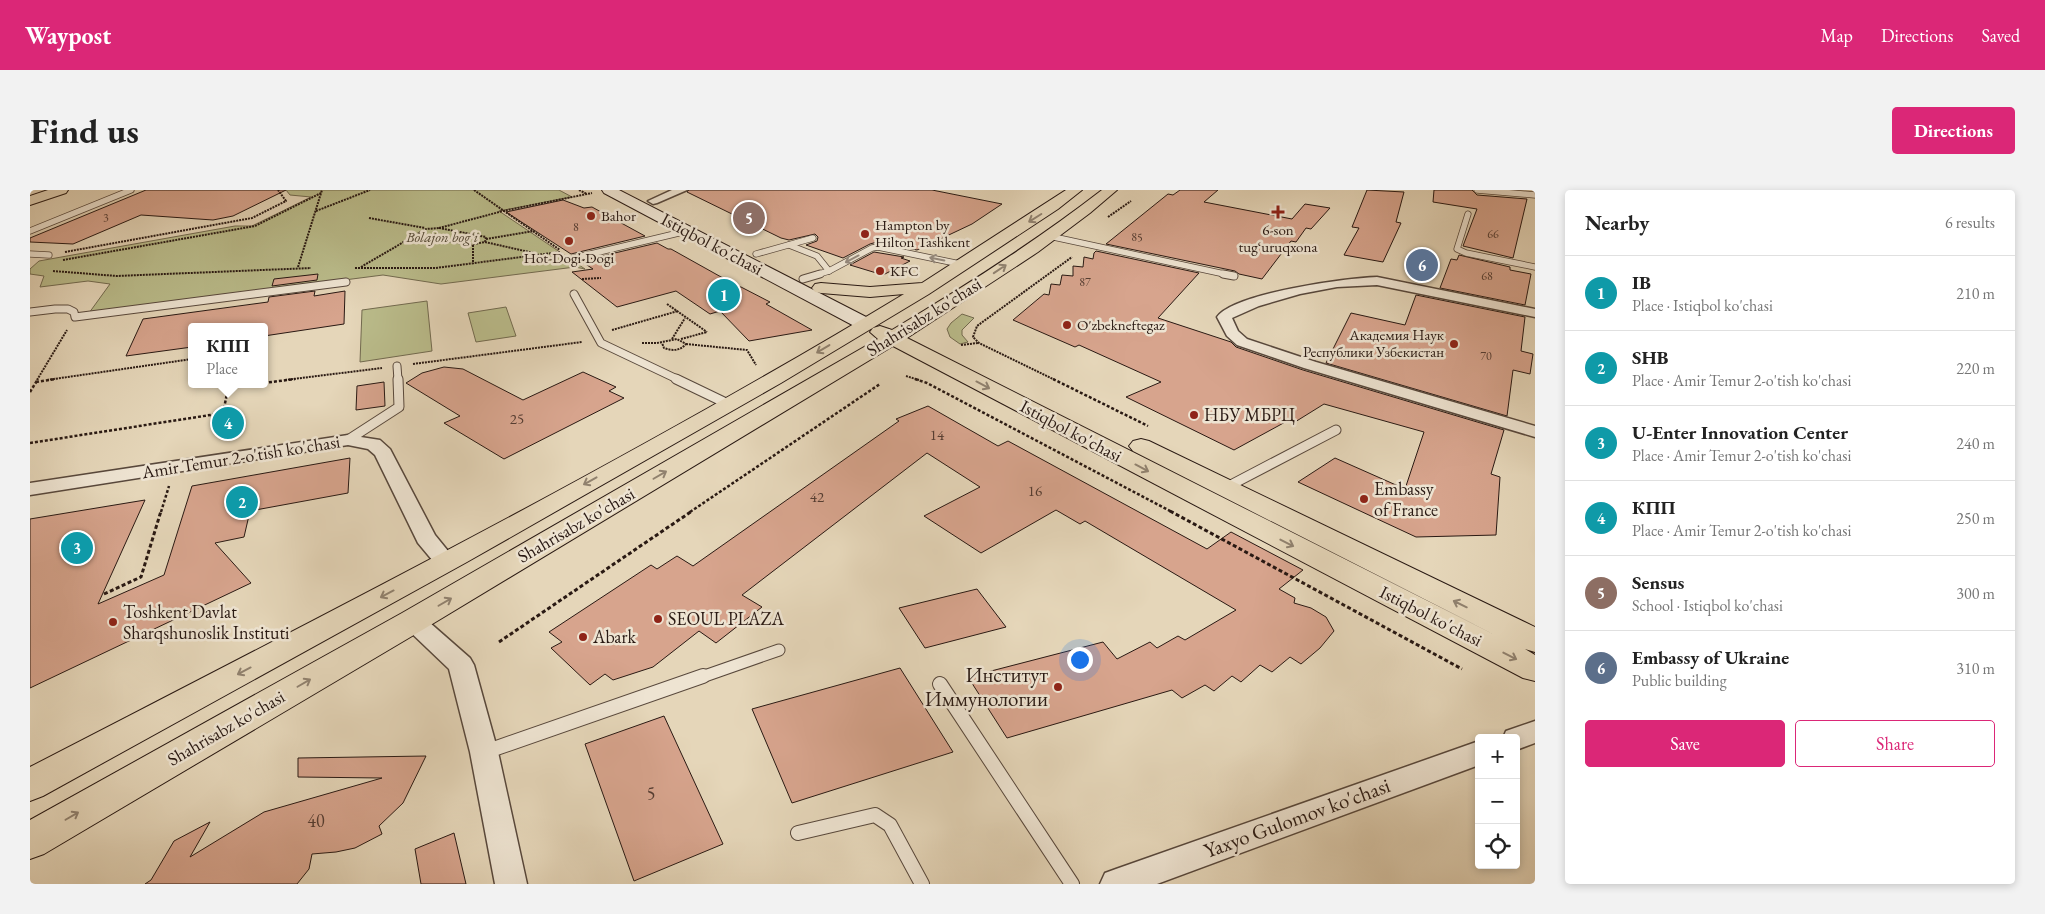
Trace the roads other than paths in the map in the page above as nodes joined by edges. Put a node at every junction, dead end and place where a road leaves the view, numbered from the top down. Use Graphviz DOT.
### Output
graph roads {
  1 [pos="40,190"];
  2 [pos="56,190"];
  3 [pos="131,190"];
  4 [pos="682,190"];
  5 [pos="1075,190"];
  6 [pos="1110,190"];
  7 [pos="1477,190"];
  8 [pos="603,191"];
  9 [pos="30,193"];
  10 [pos="1535,195"];
  11 [pos="30,202"];
  12 [pos="645,203"];
  13 [pos="1468,214"];
  14 [pos="30,231"];
  15 [pos="687,231"];
  16 [pos="1049,236"];
  17 [pos="814,238"];
  18 [pos="789,245"];
  19 [pos="30,254"];
  20 [pos="756,254"];
  21 [pos="49,255"];
  22 [pos="574,258"];
  23 [pos="960,264"];
  24 [pos="1535,267"];
  25 [pos="829,271"];
  26 [pos="1234,276"];
  27 [pos="803,279"];
  28 [pos="346,282"];
  29 [pos="927,286"];
  30 [pos="821,288"];
  31 [pos="574,294"];
  32 [pos="30,312"];
  33 [pos="1535,313"];
  34 [pos="887,327"];
  35 [pos="397,366"];
  36 [pos="728,404"];
  37 [pos="1336,430"];
  38 [pos="1535,432"];
  39 [pos="348,440"];
  40 [pos="30,489"];
  41 [pos="1215,495"];
  42 [pos="446,562"];
  43 [pos="413,620"];
  44 [pos="1535,641"];
  45 [pos="779,650"];
  46 [pos="1535,668"];
  47 [pos="940,684"];
  48 [pos="1535,732"];
  49 [pos="1520,738"];
  50 [pos="484,752"];
  51 [pos="1475,754"];
  52 [pos="30,785"];
  53 [pos="798,833"];
  54 [pos="30,841"];
  55 [pos="511,884"];
  56 [pos="922,884"];
  57 [pos="1072,884"];
  58 [pos="1116,884"];
  1 -- 9 [label="main road"];
  2 -- 11 [label="main road"];
  3 -- 14 [label="lane"];
  4 -- 12 [label="street"];
  5 -- 23 [label="main road, Shahrisabz ko'chasi, one-way"];
  6 -- 16 [label="main road, Shahrisabz ko'chasi"];
  7 -- 10 [label="lane"];
  8 -- 12 [label="street, Istiqbol ko'chasi"];
  12 -- 15 [label="street, Istiqbol ko'chasi"];
  12 -- 20 [label="street, Istiqbol ko'chasi"];
  13 -- 24 [label="lane"];
  15 -- 22 [label="lane"];
  15 -- 34 [label="street, Istiqbol ko'chasi"];
  16 -- 26 [label="lane"];
  34 -- 16 [label="main road, Shahrisabz ko'chasi, one-way"];
  17 -- 18 [label="lane"];
  18 -- 20 [label="lane"];
  18 -- 25 [label="lane"];
  19 -- 21 [label="lane"];
  20 -- 27 [label="street, Istiqbol ko'chasi"];
  23 -- 25 [label="lane, one-way"];
  23 -- 29 [label="main road, Shahrisabz ko'chasi"];
  25 -- 27 [label="lane"];
  27 -- 30 [label="street, Istiqbol ko'chasi"];
  28 -- 32 [label="lane"];
  29 -- 30 [label="main road"];
  29 -- 34 [label="main road, Shahrisabz ko'chasi"];
  30 -- 34 [label="street, Istiqbol ko'chasi"];
  31 -- 36 [label="lane"];
  33 -- 38 [label="street"];
  34 -- 36 [label="main road, Shahrisabz ko'chasi, one-way"];
  34 -- 41 [label="main road, Istiqbol ko'chasi"];
  43 -- 34 [label="main road, Shahrisabz ko'chasi, one-way"];
  35 -- 39 [label="lane"];
  36 -- 42 [label="main road, Shahrisabz ko'chasi, one-way"];
  37 -- 41 [label="lane"];
  39 -- 40 [label="street, Amir Temur 2-o'tish ko'chasi"];
  39 -- 42 [label="street, Amir Temur 2-o'tish ko'chasi"];
  44 -- 41 [label="main road, Istiqbol ko'chasi, one-way"];
  41 -- 46 [label="main road, Istiqbol ko'chasi, one-way"];
  42 -- 52 [label="main road, Shahrisabz ko'chasi, one-way"];
  43 -- 50 [label="street"];
  54 -- 43 [label="main road, Shahrisabz ko'chasi, one-way"];
  45 -- 50 [label="lane"];
  47 -- 57 [label="lane"];
  48 -- 49 [label="street"];
  50 -- 55 [label="street"];
  51 -- 58 [label="street, Yaxyo Gulomov ko'chasi"];
  53 -- 56 [label="lane"];
}
